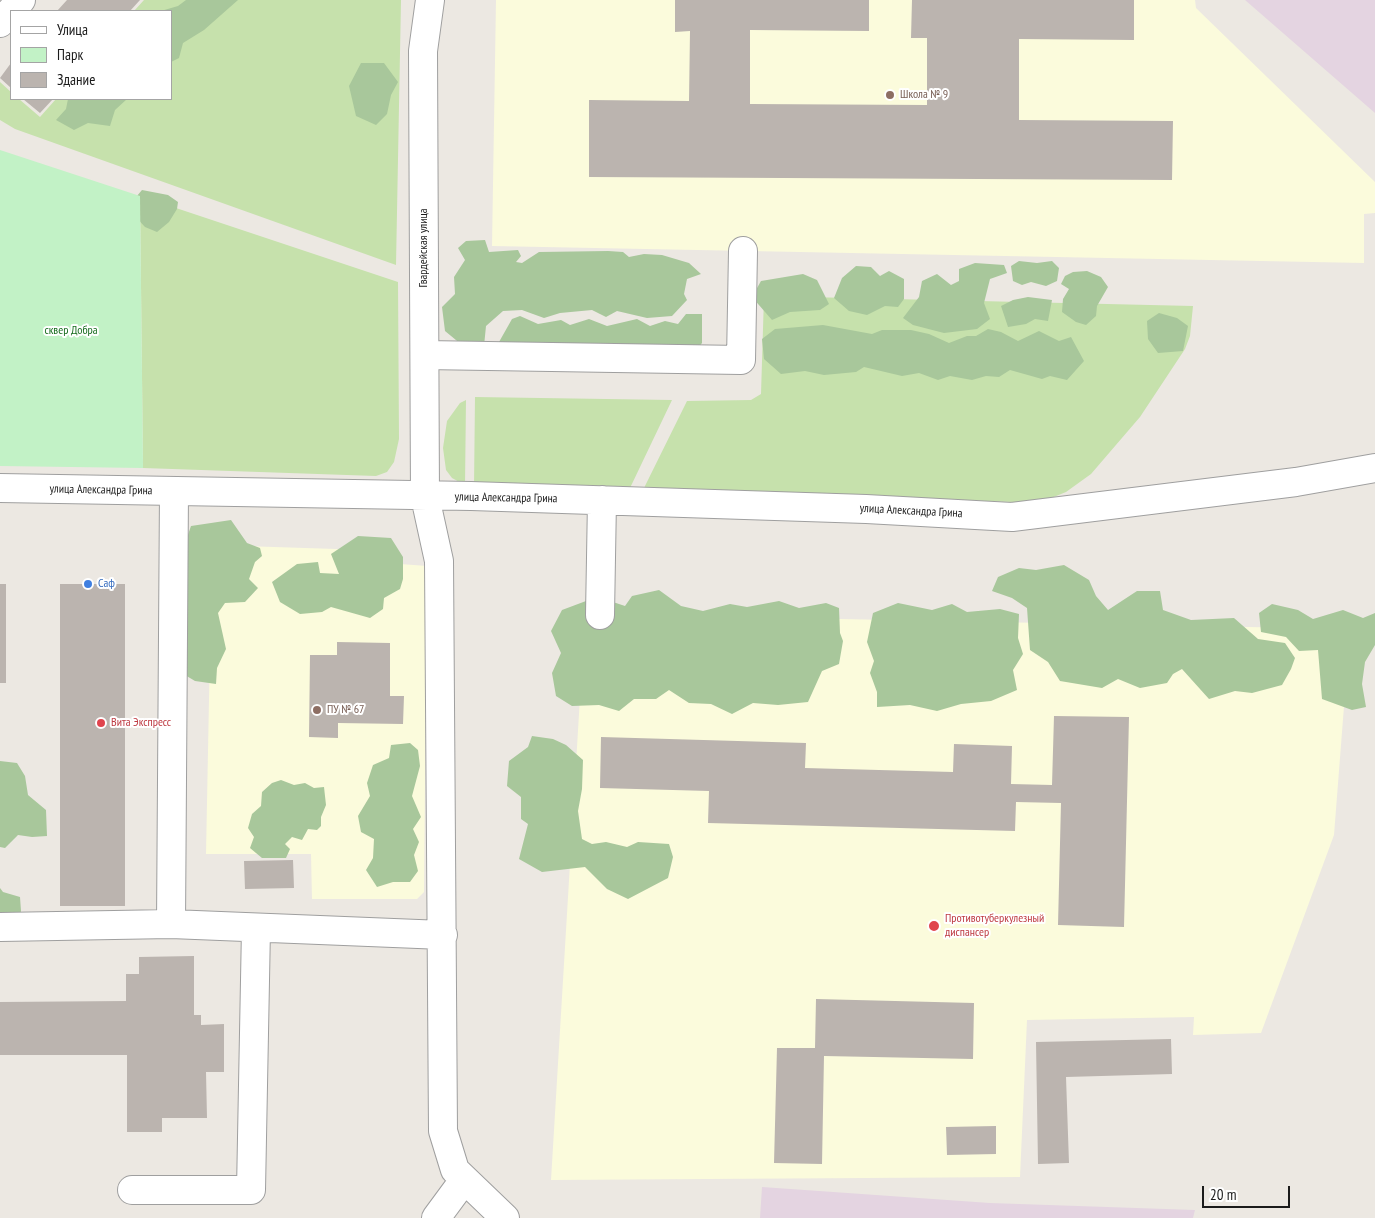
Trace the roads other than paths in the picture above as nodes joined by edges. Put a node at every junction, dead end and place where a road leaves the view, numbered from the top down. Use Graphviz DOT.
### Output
graph roads {
  1 [pos="20,0"];
  2 [pos="430,0"];
  3 [pos="11,10"];
  4 [pos="10,12"];
  5 [pos="0,23"];
  6 [pos="743,251"];
  7 [pos="425,355"];
  8 [pos="1375,468"];
  9 [pos="0,488"];
  10 [pos="174,491"];
  11 [pos="425,497"];
  12 [pos="602,500"];
  13 [pos="600,614"];
  14 [pos="171,924"];
  15 [pos="0,928"];
  16 [pos="256,928"];
  17 [pos="443,935"];
  18 [pos="464,1180"];
  19 [pos="132,1190"];
  20 [pos="436,1218"];
  21 [pos="505,1218"];
  1 -- 3 [label="street"];
  2 -- 7 [label="street, Гвардейская улица"];
  4 -- 5 [label="street"];
  6 -- 7 [label="street"];
  7 -- 11 [label="street, Гвардейская улица"];
  8 -- 12 [label="street, улица Александра Грина"];
  9 -- 10 [label="street, улица Александра Грина"];
  10 -- 11 [label="street, улица Александра Грина"];
  10 -- 14 [label="street"];
  11 -- 12 [label="street, улица Александра Грина"];
  11 -- 17 [label="street, Гвардейская улица"];
  12 -- 13 [label="street"];
  14 -- 15 [label="street"];
  14 -- 16 [label="street"];
  16 -- 17 [label="street"];
  16 -- 19 [label="street"];
  17 -- 18 [label="street, Гвардейская улица"];
  18 -- 20 [label="street"];
  18 -- 21 [label="street, Гвардейская улица"];
}
